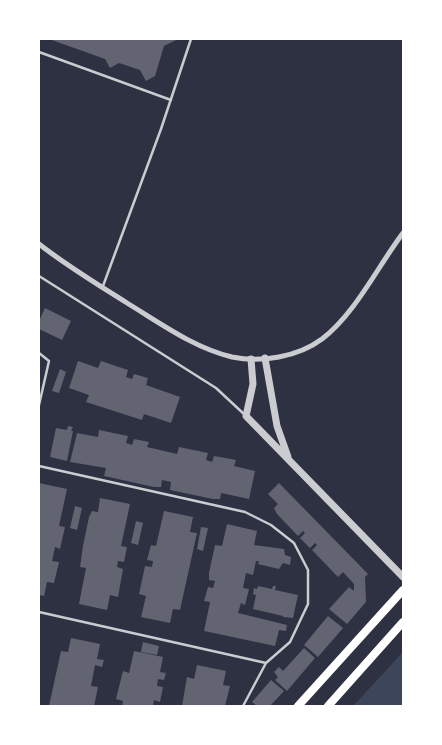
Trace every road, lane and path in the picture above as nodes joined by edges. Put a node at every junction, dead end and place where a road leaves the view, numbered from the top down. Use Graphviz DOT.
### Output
graph roads {
  1 [pos="191,39"];
  2 [pos="39,52"];
  3 [pos="171,100"];
  4 [pos="403,233"];
  5 [pos="39,244"];
  6 [pos="39,276"];
  7 [pos="103,288"];
  8 [pos="39,353"];
  9 [pos="251,358"];
  10 [pos="265,358"];
  11 [pos="39,405"];
  12 [pos="246,416"];
  13 [pos="288,460"];
  14 [pos="39,466"];
  15 [pos="403,577"];
  16 [pos="403,590"];
  17 [pos="39,612"];
  18 [pos="403,622"];
  19 [pos="266,663"];
  20 [pos="243,706"];
  21 [pos="298,706"];
  22 [pos="328,706"];
  1 -- 3 [label="lane"];
  2 -- 3 [label="lane"];
  3 -- 7 [label="lane"];
  4 -- 10 [label="street"];
  5 -- 7 [label="street"];
  6 -- 12 [label="lane"];
  7 -- 9 [label="street"];
  8 -- 11 [label="lane"];
  9 -- 10 [label="street"];
  9 -- 12 [label="street"];
  10 -- 13 [label="street"];
  12 -- 13 [label="street"];
  13 -- 15 [label="street"];
  14 -- 19 [label="lane"];
  16 -- 21 [label="main road"];
  17 -- 19 [label="lane"];
  18 -- 22 [label="main road"];
  19 -- 20 [label="lane"];
}
